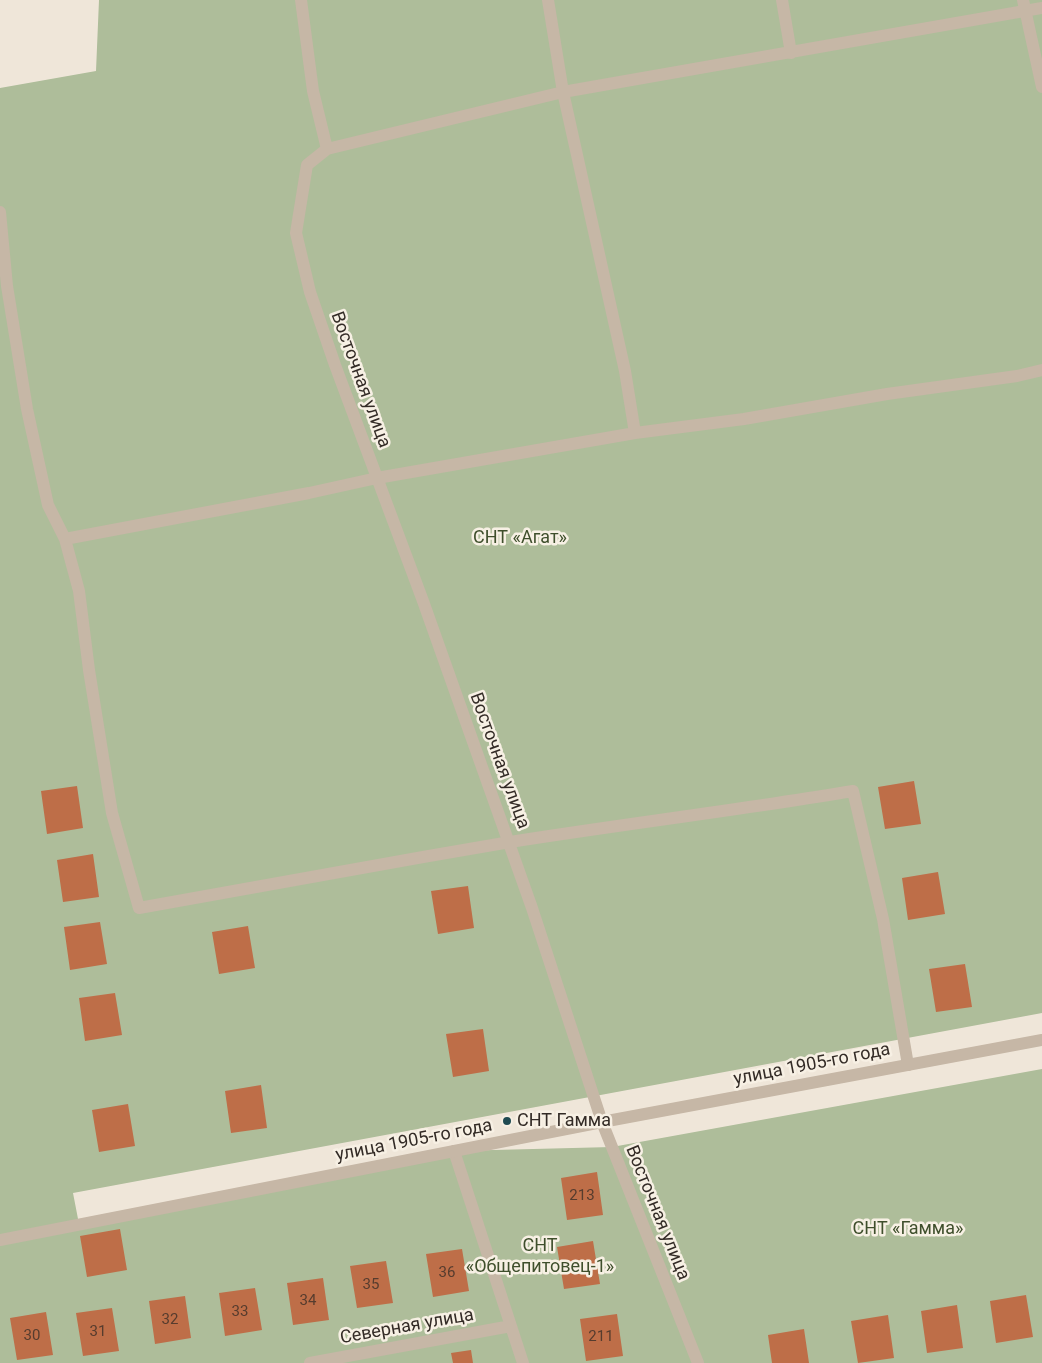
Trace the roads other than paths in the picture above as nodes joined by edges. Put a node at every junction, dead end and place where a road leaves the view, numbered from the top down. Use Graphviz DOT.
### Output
graph roads {
  1 [pos="301,0"];
  2 [pos="548,0"];
  3 [pos="782,0"];
  4 [pos="1024,5"];
  5 [pos="1042,8"];
  6 [pos="791,53"];
  7 [pos="1042,87"];
  8 [pos="563,92"];
  9 [pos="327,149"];
  10 [pos="0,212"];
  11 [pos="1042,370"];
  12 [pos="635,433"];
  13 [pos="377,478"];
  14 [pos="65,539"];
  15 [pos="509,842"];
  16 [pos="1042,1040"];
  17 [pos="908,1065"];
  18 [pos="602,1122"];
  19 [pos="454,1151"];
  20 [pos="0,1240"];
  21 [pos="511,1326"];
  22 [pos="310,1363"];
  23 [pos="523,1363"];
  24 [pos="698,1363"];
  1 -- 9 [label="street"];
  2 -- 8 [label="street"];
  3 -- 6 [label="street"];
  4 -- 5 [label="street"];
  4 -- 6 [label="street"];
  4 -- 7 [label="street"];
  6 -- 8 [label="street"];
  8 -- 9 [label="street"];
  8 -- 12 [label="street"];
  9 -- 13 [label="street, Восточная улица"];
  10 -- 14 [label="street"];
  11 -- 12 [label="street"];
  12 -- 13 [label="street"];
  13 -- 14 [label="street"];
  13 -- 15 [label="street, Восточная улица"];
  14 -- 15 [label="street"];
  15 -- 17 [label="street"];
  15 -- 18 [label="street, Восточная улица"];
  16 -- 17 [label="street, улица 1905-го года"];
  17 -- 18 [label="street, улица 1905-го года"];
  18 -- 19 [label="street, улица 1905-го года"];
  18 -- 24 [label="street, Восточная улица"];
  19 -- 20 [label="street, улица 1905-го года"];
  19 -- 21 [label="street"];
  21 -- 22 [label="street, Северная улица"];
  21 -- 23 [label="street"];
}
